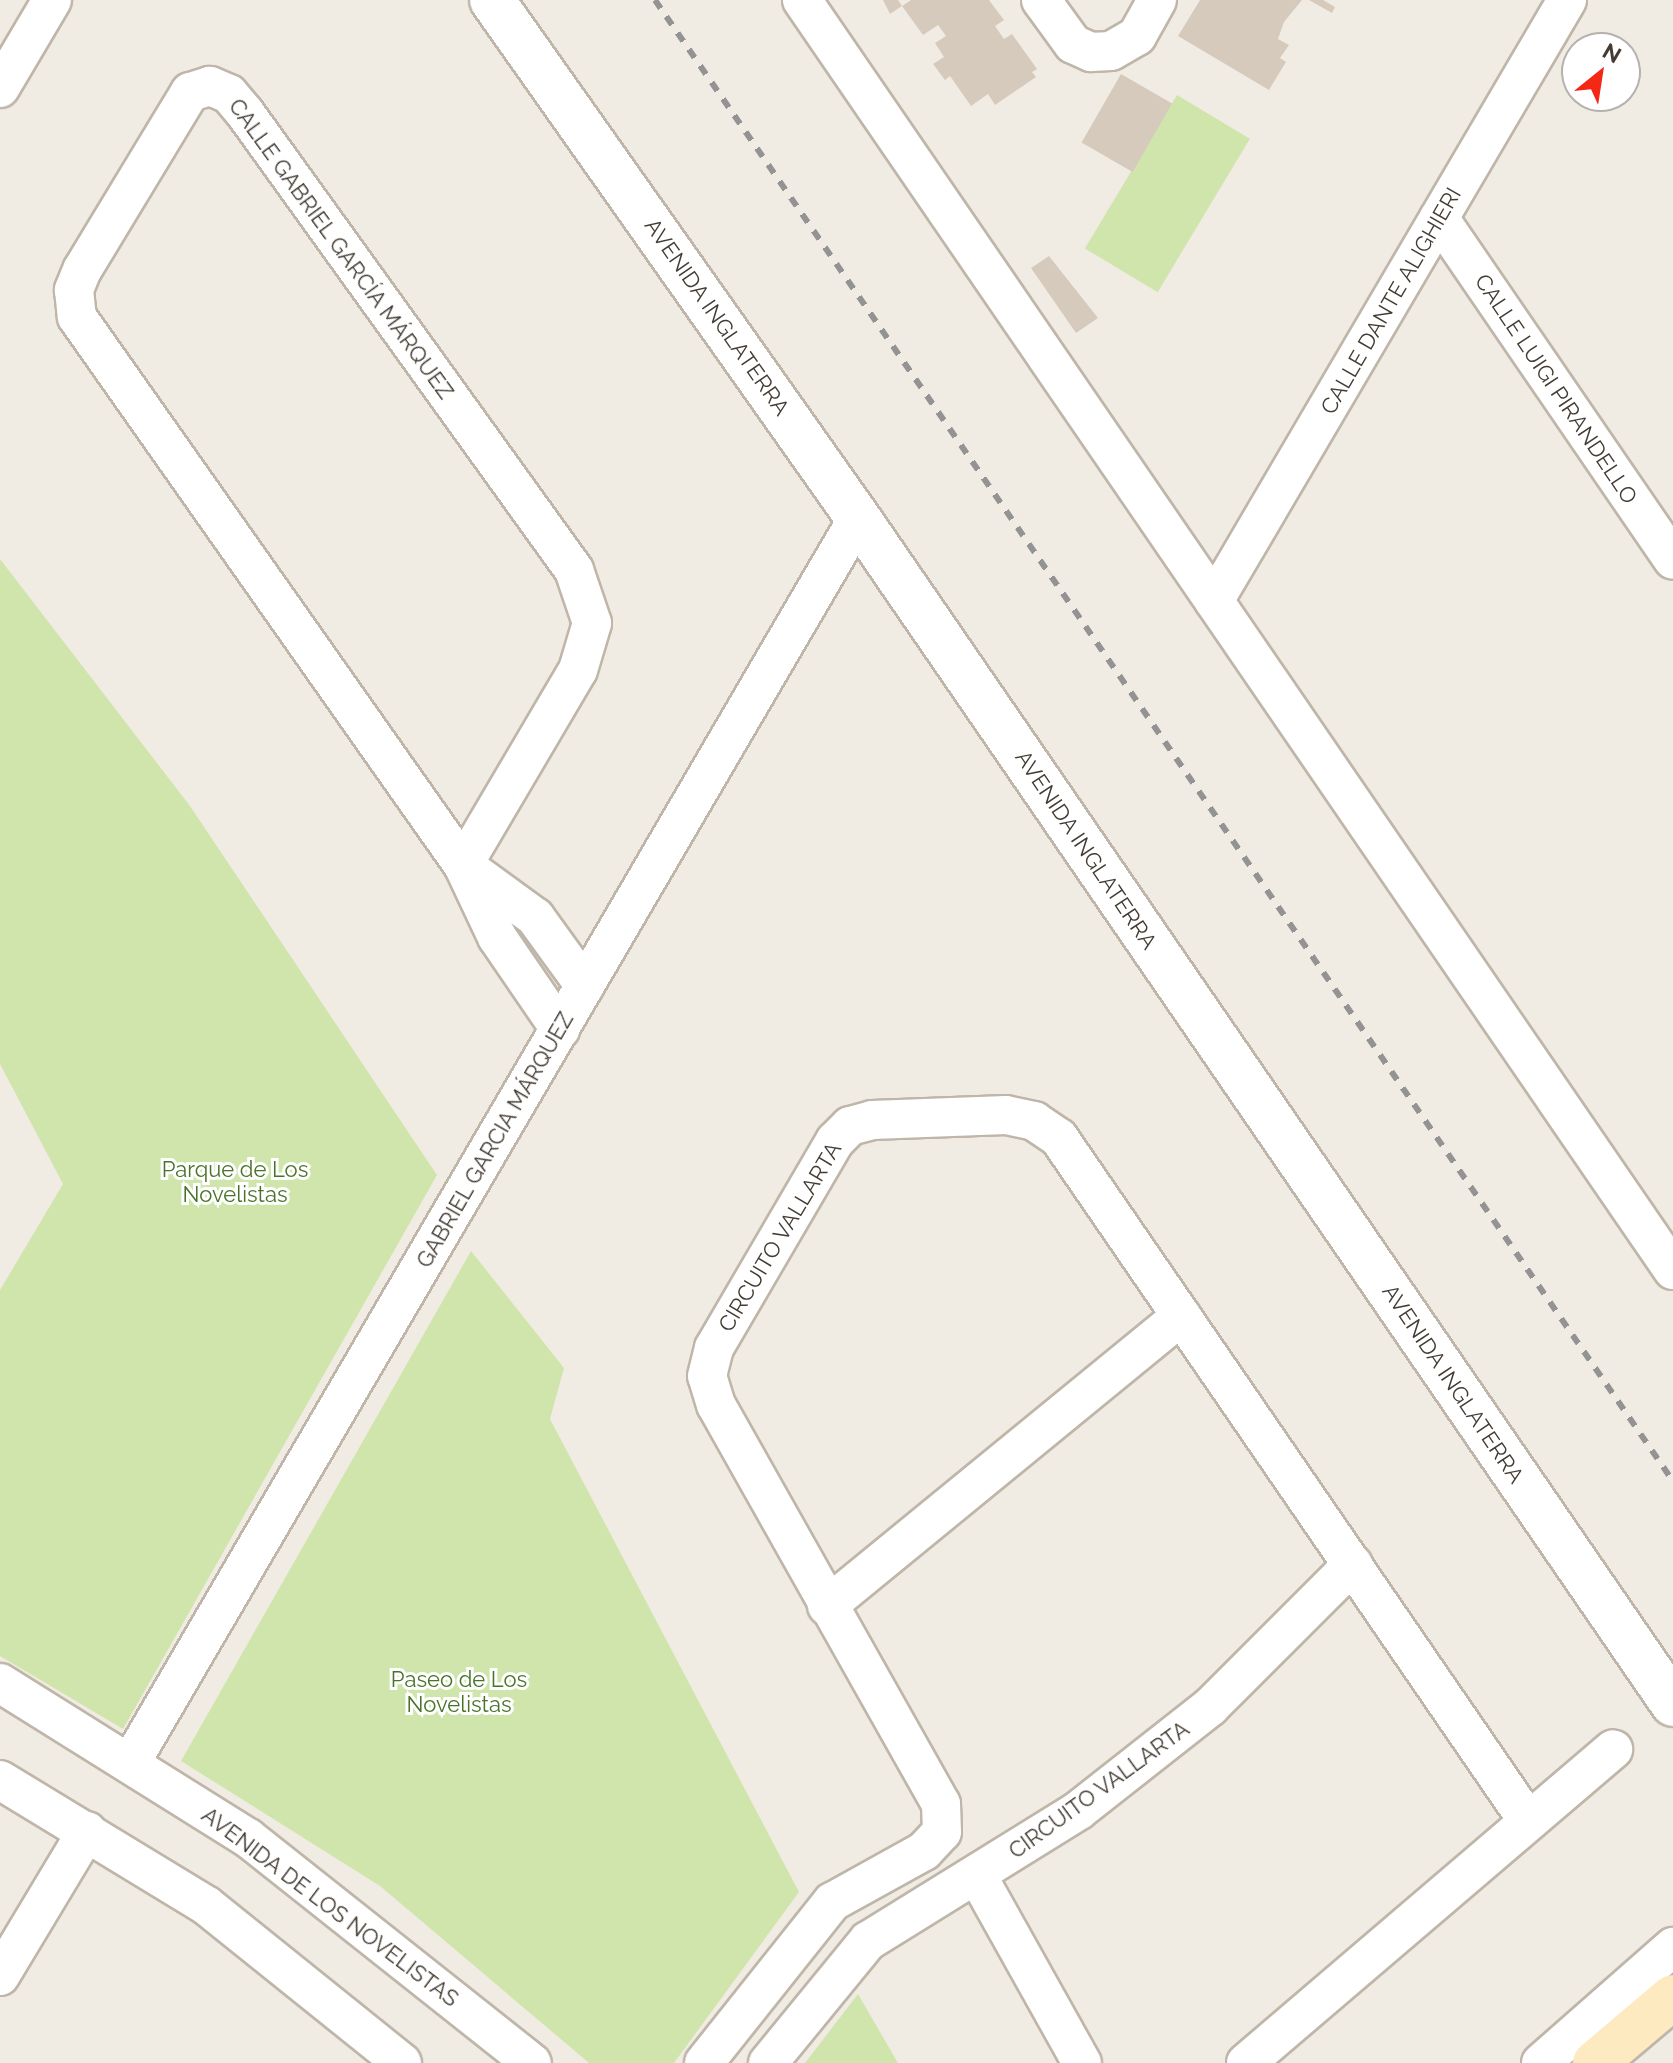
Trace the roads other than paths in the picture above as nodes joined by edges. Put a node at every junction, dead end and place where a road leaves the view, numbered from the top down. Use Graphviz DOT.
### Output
graph roads {
  1 [pos="52,0"];
  2 [pos="492,0"];
  3 [pos="802,0"];
  4 [pos="1041,0"];
  5 [pos="1157,0"];
  6 [pos="1567,0"];
  7 [pos="0,88"];
  8 [pos="1439,218"];
  9 [pos="858,518"];
  10 [pos="1673,560"];
  11 [pos="1214,601"];
  12 [pos="463,865"];
  13 [pos="585,986"];
  14 [pos="560,1029"];
  15 [pos="1673,1270"];
  16 [pos="1181,1316"];
  17 [pos="1353,1564"];
  18 [pos="827,1606"];
  19 [pos="0,1683"];
  20 [pos="1673,1704"];
  21 [pos="1613,1749"];
  22 [pos="131,1762"];
  23 [pos="0,1780"];
  24 [pos="1528,1821"];
  25 [pos="87,1831"];
  26 [pos="978,1877"];
  27 [pos="1673,1947"];
  28 [pos="0,1976"];
  29 [pos="1673,1997"];
  30 [pos="402,2063"];
  31 [pos="532,2063"];
  32 [pos="704,2063"];
  33 [pos="768,2063"];
  34 [pos="1082,2063"];
  35 [pos="1246,2063"];
  36 [pos="1541,2063"];
  37 [pos="1595,2063"];
  1 -- 7 [label="street"];
  2 -- 9 [label="street, AVENIDA INGLATERRA"];
  3 -- 11 [label="street"];
  4 -- 5 [label="street"];
  6 -- 8 [label="street, CALLE DANTE ALIGHIERI"];
  8 -- 10 [label="street, CALLE LUIGI PIRANDELLO"];
  8 -- 11 [label="street, CALLE DANTE ALIGHIERI"];
  9 -- 13 [label="street, GABRIEL GARCIA MÁRQUEZ"];
  9 -- 20 [label="street, AVENIDA INGLATERRA"];
  11 -- 15 [label="street"];
  12 -- 12 [label="street, CALLE GABRIEL GARCÍA MÁRQUEZ"];
  12 -- 13 [label="street, CALLE GABRIEL GARCÍA MÁRQUEZ"];
  12 -- 14 [label="street, CALLE GABRIEL GARCÍA MÁRQUEZ"];
  13 -- 14 [label="street, GABRIEL GARCIA MÁRQUEZ"];
  14 -- 22 [label="street, GABRIEL GARCIA MÁRQUEZ"];
  16 -- 17 [label="street, CIRCUITO VALLARTA"];
  16 -- 18 [label="street"];
  16 -- 18 [label="street, CIRCUITO VALLARTA"];
  17 -- 24 [label="street, CIRCUITO VALLARTA"];
  17 -- 26 [label="street, CIRCUITO VALLARTA"];
  18 -- 32 [label="street, CIRCUITO VALLARTA"];
  19 -- 22 [label="street, AVENIDA DE LOS NOVELISTAS"];
  21 -- 24 [label="street"];
  22 -- 31 [label="street, AVENIDA DE LOS NOVELISTAS"];
  23 -- 25 [label="street"];
  24 -- 35 [label="street"];
  25 -- 28 [label="street"];
  25 -- 30 [label="street"];
  26 -- 33 [label="street, CIRCUITO VALLARTA"];
  26 -- 34 [label="street"];
  27 -- 36 [label="street"];
  29 -- 37 [label="main road"];
}
